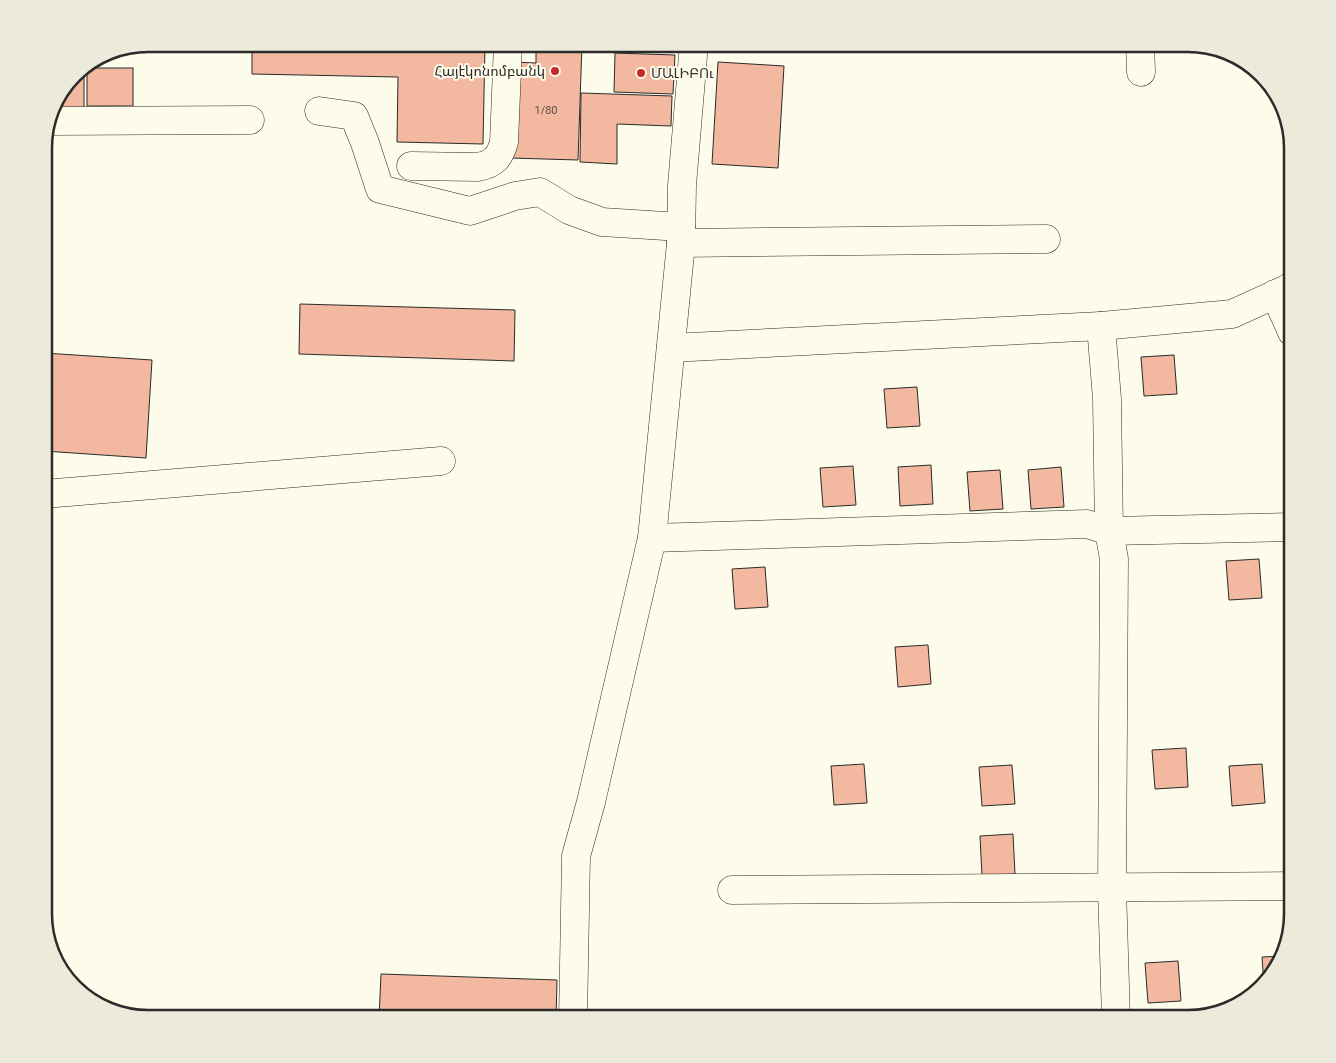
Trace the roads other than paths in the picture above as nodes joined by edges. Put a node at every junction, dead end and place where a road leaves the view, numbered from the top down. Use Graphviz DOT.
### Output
graph roads {
  1 [pos="693,52"];
  2 [pos="1140,52"];
  3 [pos="508,53"];
  4 [pos="1141,72"];
  5 [pos="319,111"];
  6 [pos="250,120"];
  7 [pos="57,121"];
  8 [pos="411,166"];
  9 [pos="681,235"];
  10 [pos="1046,239"];
  11 [pos="1284,290"];
  12 [pos="1101,326"];
  13 [pos="671,348"];
  14 [pos="441,461"];
  15 [pos="53,493"];
  16 [pos="1284,527"];
  17 [pos="1109,531"];
  18 [pos="652,538"];
  19 [pos="1284,886"];
  20 [pos="1112,888"];
  21 [pos="732,890"];
  22 [pos="573,1010"];
  23 [pos="1116,1010"];
  1 -- 9 [label="street"];
  2 -- 4 [label="street"];
  3 -- 8 [label="street"];
  5 -- 9 [label="street"];
  6 -- 7 [label="street"];
  9 -- 10 [label="street"];
  9 -- 13 [label="street"];
  11 -- 12 [label="street"];
  12 -- 13 [label="street"];
  12 -- 17 [label="street"];
  13 -- 18 [label="street"];
  14 -- 15 [label="street"];
  16 -- 17 [label="street"];
  17 -- 18 [label="street"];
  17 -- 20 [label="street"];
  18 -- 22 [label="street"];
  19 -- 20 [label="street"];
  20 -- 21 [label="street"];
  20 -- 23 [label="street"];
}
